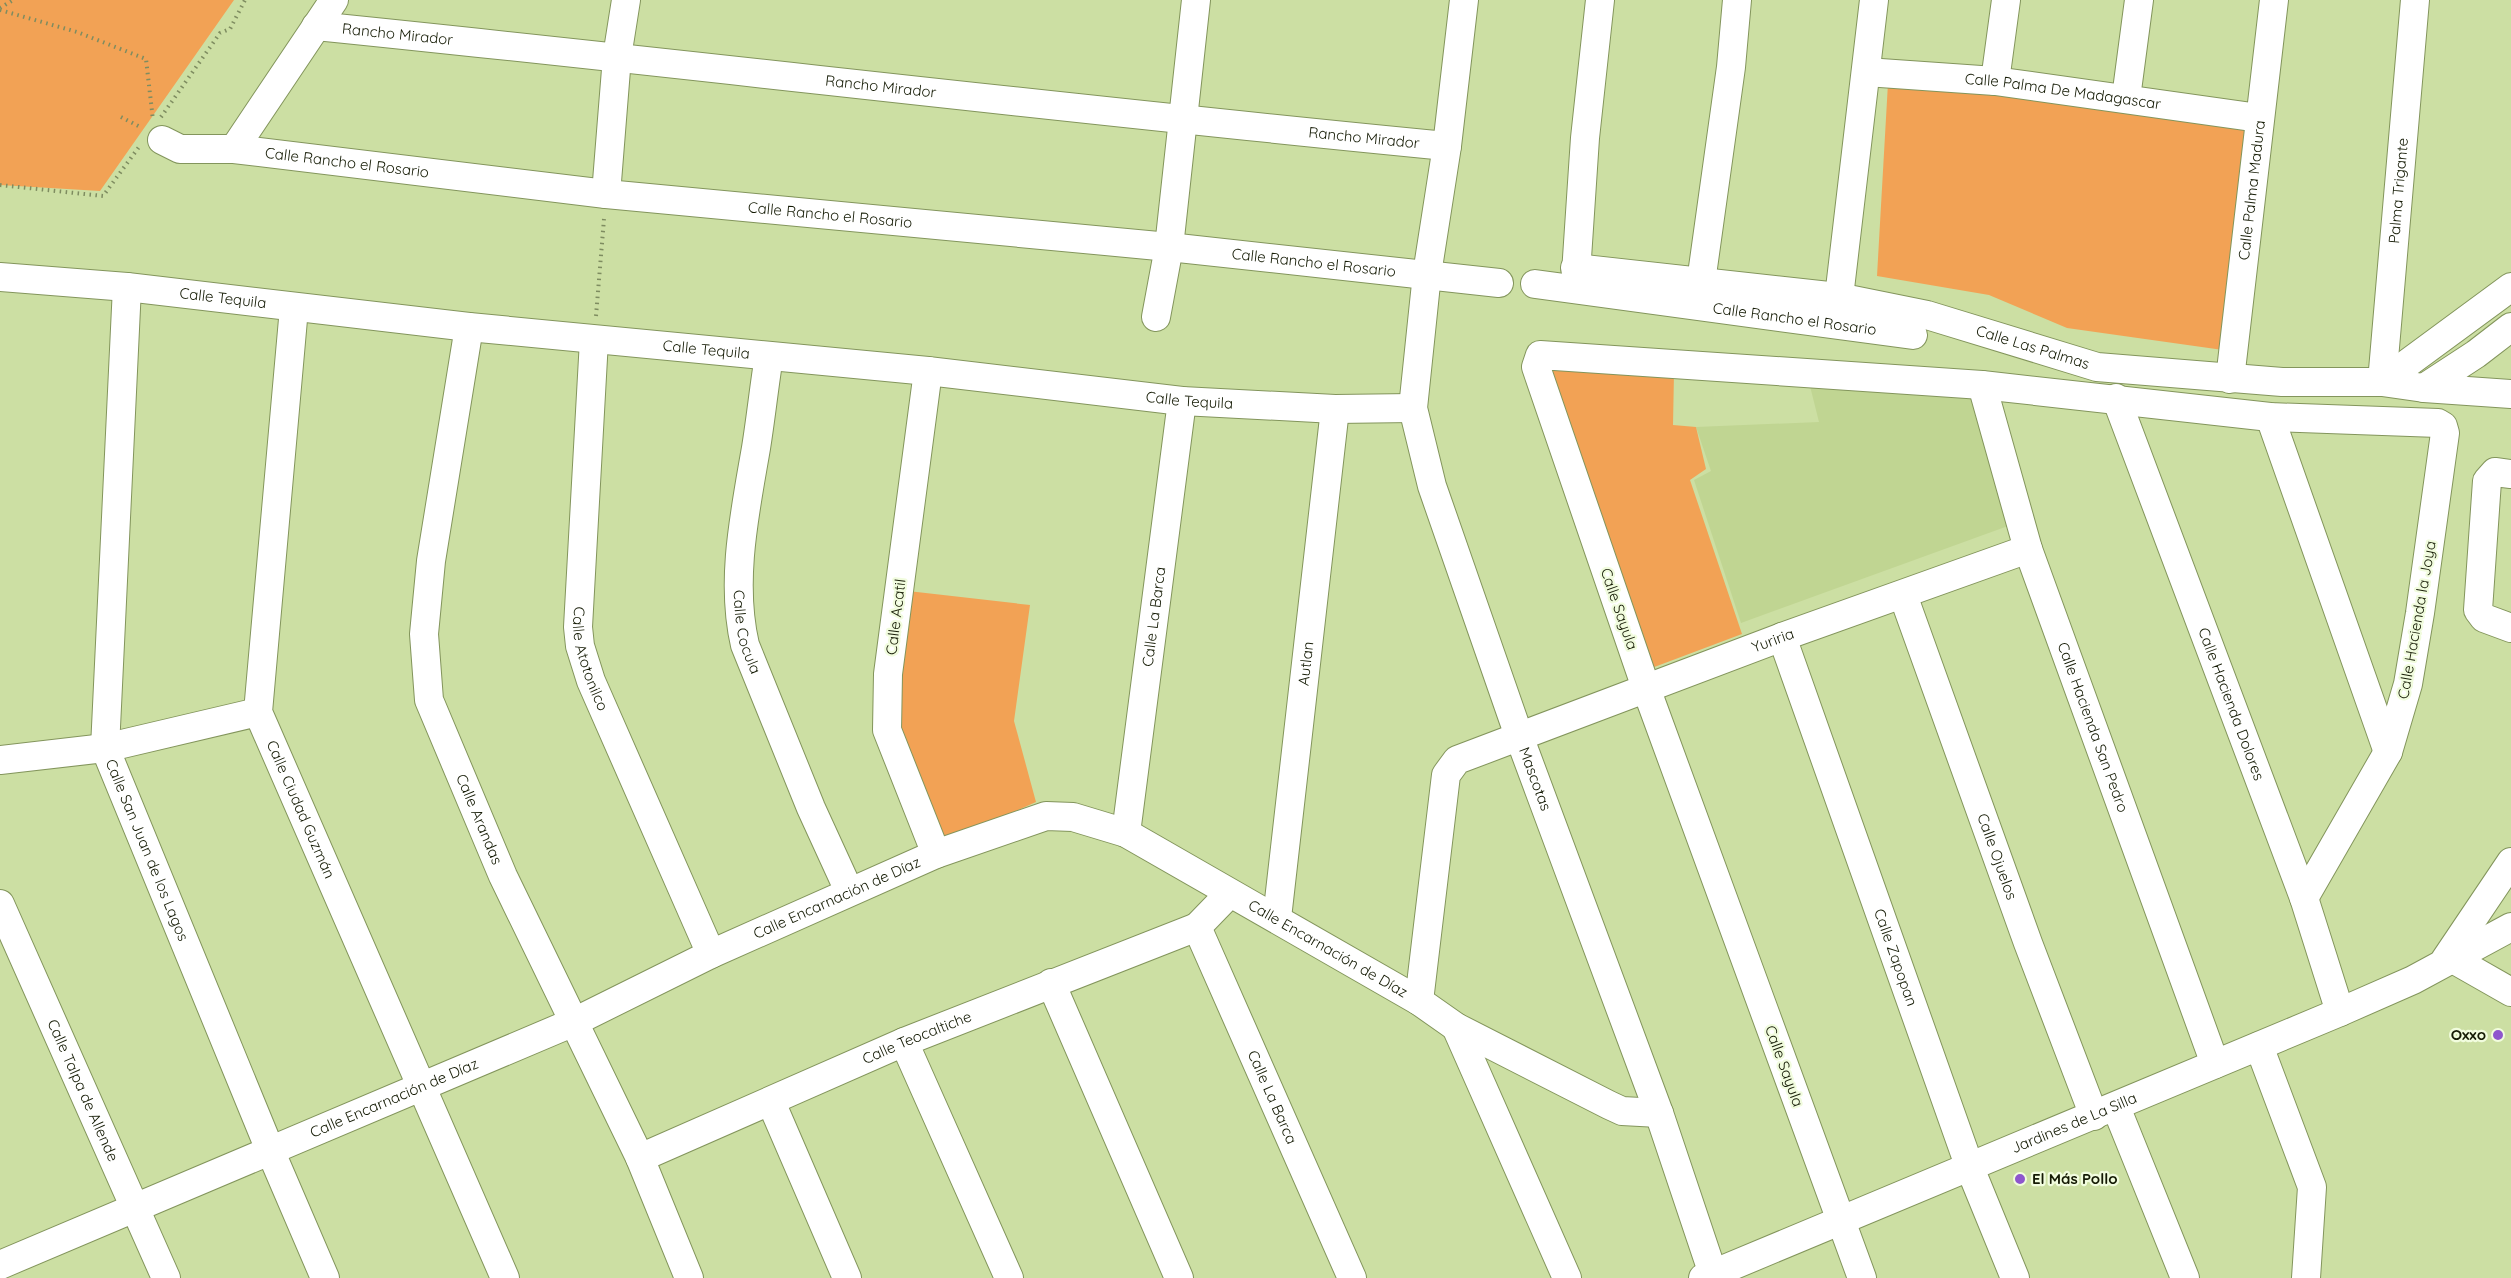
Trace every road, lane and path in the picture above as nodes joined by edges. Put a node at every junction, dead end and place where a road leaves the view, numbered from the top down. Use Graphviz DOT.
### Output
graph roads {
  1 [pos="13,0"];
  2 [pos="245,0"];
  3 [pos="334,0"];
  4 [pos="626,0"];
  5 [pos="1196,0"];
  6 [pos="1458,0"];
  7 [pos="1600,0"];
  8 [pos="1737,0"];
  9 [pos="1874,0"];
  10 [pos="2006,0"];
  11 [pos="2139,0"];
  12 [pos="2274,0"];
  13 [pos="2415,0"];
  14 [pos="0,9"];
  15 [pos="316,26"];
  16 [pos="617,57"];
  17 [pos="1866,72"];
  18 [pos="1995,81"];
  19 [pos="2126,98"];
  20 [pos="121,117"];
  21 [pos="2259,118"];
  22 [pos="1185,121"];
  23 [pos="152,137"];
  24 [pos="1447,146"];
  25 [pos="234,149"];
  26 [pos="0,185"];
  27 [pos="606,194"];
  28 [pos="1169,247"];
  29 [pos="1427,274"];
  30 [pos="0,277"];
  31 [pos="1575,278"];
  32 [pos="1701,282"];
  33 [pos="1499,283"];
  34 [pos="1535,284"];
  35 [pos="128,287"];
  36 [pos="2511,287"];
  37 [pos="294,308"];
  38 [pos="1838,310"];
  39 [pos="1156,317"];
  40 [pos="469,327"];
  41 [pos="2511,327"];
  42 [pos="1913,335"];
  43 [pos="594,340"];
  44 [pos="769,356"];
  45 [pos="928,371"];
  46 [pos="2230,379"];
  47 [pos="2382,382"];
  48 [pos="1982,385"];
  49 [pos="2424,388"];
  50 [pos="2511,394"];
  51 [pos="2116,398"];
  52 [pos="1182,401"];
  53 [pos="1413,408"];
  54 [pos="1335,409"];
  55 [pos="2270,417"];
  56 [pos="2511,474"];
  57 [pos="2028,549"];
  58 [pos="1903,595"];
  59 [pos="2511,628"];
  60 [pos="1782,637"];
  61 [pos="1646,688"];
  62 [pos="258,712"];
  63 [pos="1519,736"];
  64 [pos="105,748"];
  65 [pos="2388,752"];
  66 [pos="0,760"];
  67 [pos="1126,833"];
  68 [pos="936,854"];
  69 [pos="2511,862"];
  70 [pos="849,891"];
  71 [pos="1229,894"];
  72 [pos="2304,898"];
  73 [pos="0,904"];
  74 [pos="1277,918"];
  75 [pos="1197,927"];
  76 [pos="2511,927"];
  77 [pos="711,954"];
  78 [pos="2447,962"];
  79 [pos="1051,983"];
  80 [pos="2511,992"];
  81 [pos="1419,1001"];
  82 [pos="2340,1012"];
  83 [pos="574,1022"];
  84 [pos="1456,1027"];
  85 [pos="904,1042"];
  86 [pos="2259,1046"];
  87 [pos="2215,1064"];
  88 [pos="422,1086"];
  89 [pos="771,1102"];
  90 [pos="2105,1112"];
  91 [pos="1659,1113"];
  92 [pos="270,1150"];
  93 [pos="640,1158"];
  94 [pos="1970,1168"];
  95 [pos="136,1206"];
  96 [pos="1840,1219"];
  97 [pos="0,1265"];
  98 [pos="1708,1276"];
  99 [pos="166,1278"];
  100 [pos="325,1278"];
  101 [pos="505,1278"];
  102 [pos="689,1278"];
  103 [pos="847,1278"];
  104 [pos="1009,1278"];
  105 [pos="1179,1278"];
  106 [pos="1352,1278"];
  107 [pos="1567,1278"];
  108 [pos="1862,1278"];
  109 [pos="2015,1278"];
  110 [pos="2185,1278"];
  111 [pos="2306,1278"];
  1 -- 14 [label="path"];
  2 -- 14 [label="path"];
  3 -- 15 [label="street"];
  4 -- 16 [label="street"];
  5 -- 22 [label="street"];
  6 -- 24 [label="street, Mascotas"];
  7 -- 31 [label="street"];
  8 -- 32 [label="street"];
  9 -- 17 [label="street"];
  10 -- 18 [label="street"];
  11 -- 19 [label="street"];
  12 -- 21 [label="street, Calle Palma Madura"];
  13 -- 47 [label="street, Palma Trigante"];
  15 -- 16 [label="street, Rancho Mirador"];
  15 -- 25 [label="street"];
  16 -- 22 [label="street, Rancho Mirador"];
  16 -- 27 [label="street"];
  17 -- 18 [label="street, Calle Palma De Madagascar"];
  17 -- 38 [label="street"];
  18 -- 19 [label="street, Calle Palma De Madagascar"];
  19 -- 21 [label="street, Calle Palma De Madagascar"];
  20 -- 23 [label="path"];
  21 -- 46 [label="street, Calle Palma Madura"];
  22 -- 24 [label="street, Rancho Mirador"];
  22 -- 28 [label="street"];
  23 -- 25 [label="street, Calle Rancho el Rosario"];
  23 -- 26 [label="path"];
  24 -- 29 [label="street, Mascotas"];
  25 -- 27 [label="street, Calle Rancho el Rosario"];
  27 -- 28 [label="street, Calle Rancho el Rosario"];
  27 -- 43 [label="path"];
  28 -- 29 [label="street, Calle Rancho el Rosario"];
  28 -- 39 [label="street"];
  29 -- 33 [label="street, Calle Rancho el Rosario"];
  29 -- 53 [label="street, Mascotas"];
  30 -- 35 [label="street, Calle Tequila"];
  31 -- 32 [label="street"];
  31 -- 34 [label="street, Calle Rancho el Rosario"];
  31 -- 38 [label="street, Calle Rancho el Rosario"];
  32 -- 38 [label="street"];
  35 -- 37 [label="street, Calle Tequila"];
  35 -- 64 [label="street, Calle San Juan de los Lagos"];
  36 -- 47 [label="street"];
  37 -- 40 [label="street, Calle Tequila"];
  37 -- 62 [label="street, Calle Ciudad Guzmán"];
  38 -- 42 [label="street, Calle Rancho el Rosario"];
  38 -- 46 [label="street, Calle Las Palmas"];
  40 -- 43 [label="street, Calle Tequila"];
  40 -- 83 [label="street, Calle Arandas"];
  41 -- 49 [label="street"];
  43 -- 44 [label="street, Calle Tequila"];
  43 -- 77 [label="street, Calle Atotonilco"];
  44 -- 45 [label="street, Calle Tequila"];
  44 -- 70 [label="street, Calle Cocula"];
  45 -- 52 [label="street, Calle Tequila"];
  45 -- 68 [label="street, Calle Acatil"];
  46 -- 47 [label="street, Calle Las Palmas"];
  47 -- 49 [label="street, Calle Las Palmas"];
  48 -- 51 [label="street"];
  48 -- 57 [label="street, Calle Hacienda San Pedro"];
  48 -- 61 [label="street, Calle Sayula"];
  49 -- 50 [label="street, Calle Las Palmas"];
  51 -- 55 [label="street"];
  51 -- 72 [label="street, Calle Hacienda Dolores"];
  52 -- 54 [label="street, Calle Tequila"];
  52 -- 67 [label="street, Calle La Barca"];
  53 -- 54 [label="street, Calle Tequila"];
  53 -- 63 [label="street, Mascotas"];
  54 -- 74 [label="street, Autlan"];
  55 -- 65 [label="street"];
  55 -- 65 [label="street, Calle Hacienda la Joya"];
  56 -- 59 [label="street"];
  57 -- 58 [label="street, Yuriria"];
  57 -- 87 [label="street, Calle Hacienda San Pedro"];
  58 -- 60 [label="street, Yuriria"];
  58 -- 90 [label="street, Calle Ojuelos"];
  60 -- 61 [label="street, Yuriria"];
  60 -- 94 [label="street, Calle Zapopan"];
  61 -- 63 [label="street, Yuriria"];
  61 -- 96 [label="street, Calle Sayula"];
  62 -- 64 [label="street"];
  62 -- 88 [label="street, Calle Ciudad Guzmán"];
  63 -- 81 [label="street, Yuriria"];
  63 -- 91 [label="street, Mascotas"];
  64 -- 66 [label="street"];
  64 -- 92 [label="street, Calle San Juan de los Lagos"];
  65 -- 72 [label="street, Calle Hacienda la Joya"];
  67 -- 68 [label="street, Calle Encarnación de Díaz"];
  67 -- 71 [label="street, Calle Encarnación de Díaz"];
  68 -- 70 [label="street, Calle Encarnación de Díaz"];
  69 -- 78 [label="street"];
  70 -- 77 [label="street, Calle Encarnación de Díaz"];
  71 -- 74 [label="street, Calle Encarnación de Díaz"];
  71 -- 75 [label="street"];
  72 -- 82 [label="street, Calle Hacienda Dolores"];
  73 -- 95 [label="street, Calle Talpa de Allende"];
  74 -- 81 [label="street, Calle Encarnación de Díaz"];
  75 -- 79 [label="street, Calle Teocaltiche"];
  75 -- 106 [label="street, Calle La Barca"];
  76 -- 78 [label="street, Jardines de La Silla"];
  77 -- 83 [label="street, Calle Encarnación de Díaz"];
  78 -- 80 [label="street"];
  78 -- 82 [label="street, Jardines de La Silla"];
  79 -- 85 [label="street, Calle Teocaltiche"];
  79 -- 105 [label="street"];
  81 -- 84 [label="street, Calle Encarnación de Díaz"];
  82 -- 86 [label="street, Jardines de La Silla"];
  83 -- 88 [label="street, Calle Encarnación de Díaz"];
  83 -- 93 [label="street, Calle Arandas"];
  84 -- 91 [label="street, Calle Encarnación de Díaz"];
  84 -- 107 [label="street"];
  85 -- 89 [label="street, Calle Teocaltiche"];
  85 -- 104 [label="street"];
  86 -- 87 [label="street, Jardines de La Silla"];
  86 -- 111 [label="street"];
  87 -- 90 [label="street, Jardines de La Silla"];
  88 -- 92 [label="street, Calle Encarnación de Díaz"];
  88 -- 101 [label="street, Calle Ciudad Guzmán"];
  89 -- 93 [label="street, Calle Teocaltiche"];
  89 -- 103 [label="street"];
  90 -- 94 [label="street, Jardines de La Silla"];
  90 -- 110 [label="street, Calle Ojuelos"];
  91 -- 98 [label="street, Mascotas"];
  92 -- 95 [label="street, Calle Encarnación de Díaz"];
  92 -- 100 [label="street, Calle San Juan de los Lagos"];
  93 -- 102 [label="street, Calle Arandas"];
  94 -- 96 [label="street, Jardines de La Silla"];
  94 -- 109 [label="street, Calle Zapopan"];
  95 -- 97 [label="street, Calle Encarnación de Díaz"];
  95 -- 99 [label="street, Calle Talpa de Allende"];
  96 -- 98 [label="street, Jardines de La Silla"];
  96 -- 108 [label="street, Calle Sayula"];
}
